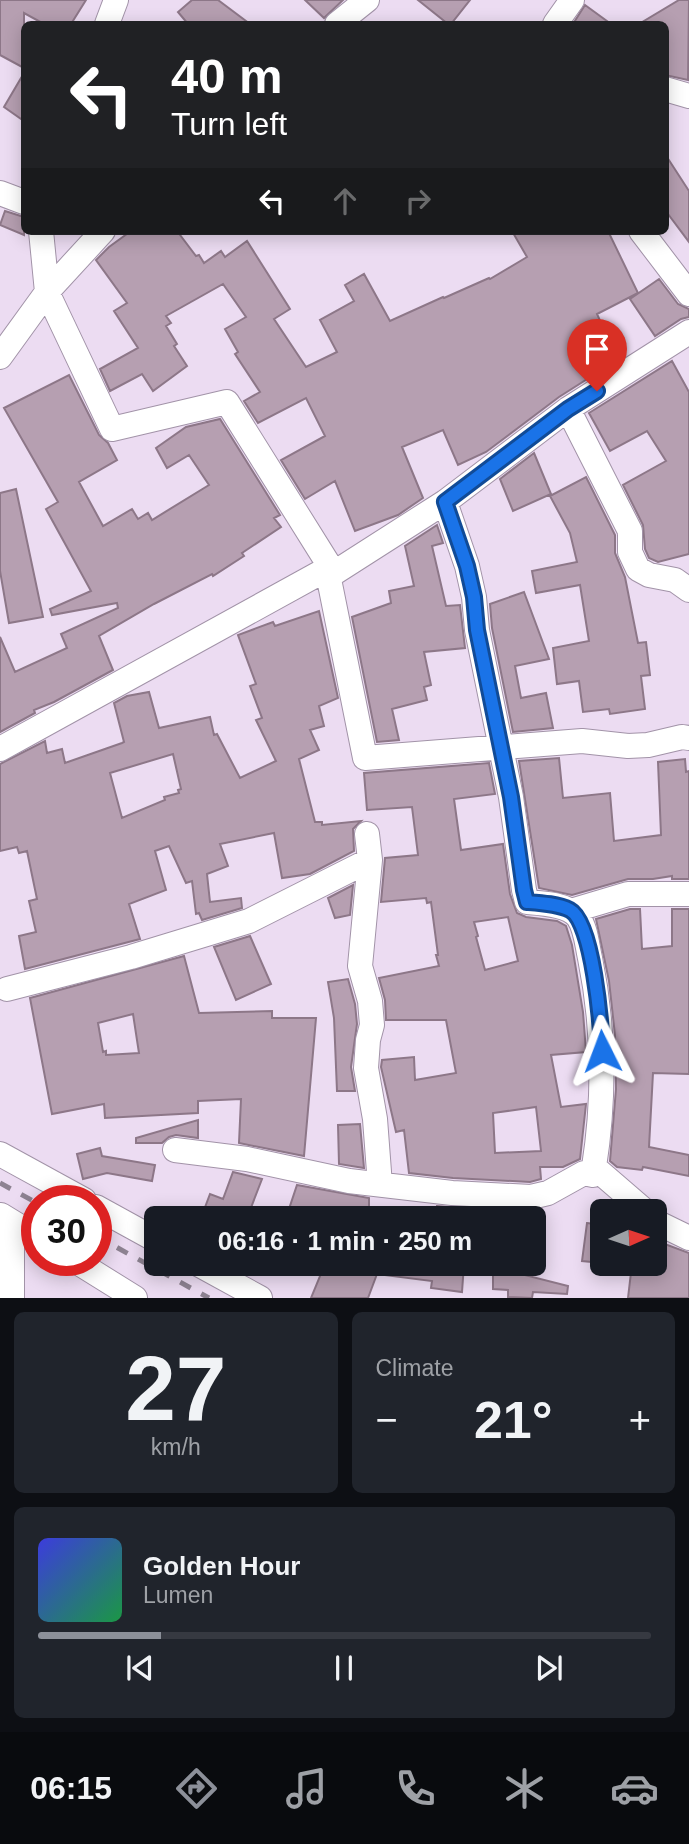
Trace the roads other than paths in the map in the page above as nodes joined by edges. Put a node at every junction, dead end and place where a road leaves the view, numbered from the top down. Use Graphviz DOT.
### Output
graph roads {
  1 [pos="116,0"];
  2 [pos="367,0"];
  3 [pos="572,0"];
  4 [pos="108,21"];
  5 [pos="341,21"];
  6 [pos="557,21"];
  7 [pos="669,90"];
  8 [pos="689,96"];
  9 [pos="0,193"];
  10 [pos="21,201"];
  11 [pos="41,235"];
  12 [pos="99,235"];
  13 [pos="644,235"];
  14 [pos="47,292"];
  15 [pos="689,293"];
  16 [pos="689,332"];
  17 [pos="0,357"];
  18 [pos="568,409"];
  19 [pos="445,502"];
  20 [pos="331,571"];
  21 [pos="689,590"];
  22 [pos="689,738"];
  23 [pos="500,748"];
  24 [pos="0,750"];
  25 [pos="367,834"];
  26 [pos="370,860"];
  27 [pos="689,894"];
  28 [pos="570,911"];
  29 [pos="7,989"];
  30 [pos="175,1150"];
  31 [pos="0,1154"];
  32 [pos="594,1167"];
  33 [pos="57,1185"];
  34 [pos="380,1185"];
  35 [pos="631,1199"];
  36 [pos="112,1216"];
  37 [pos="6,1218"];
  38 [pos="21,1227"];
  39 [pos="667,1227"];
  40 [pos="144,1233"];
  41 [pos="689,1238"];
  42 [pos="100,1276"];
  43 [pos="220,1276"];
  44 [pos="12,1298"];
  45 [pos="135,1298"];
  46 [pos="260,1298"];
  1 -- 4 [label="street"];
  2 -- 5 [label="street"];
  3 -- 6 [label="street"];
  7 -- 8 [label="street"];
  9 -- 10 [label="street"];
  11 -- 14 [label="street"];
  12 -- 14 [label="street"];
  13 -- 15 [label="street"];
  14 -- 17 [label="street"];
  14 -- 20 [label="street"];
  16 -- 18 [label="street"];
  18 -- 19 [label="street"];
  18 -- 21 [label="street"];
  19 -- 20 [label="street"];
  19 -- 23 [label="street"];
  20 -- 23 [label="street"];
  20 -- 24 [label="street"];
  22 -- 23 [label="street"];
  23 -- 28 [label="street"];
  25 -- 26 [label="street"];
  26 -- 29 [label="street"];
  26 -- 34 [label="street"];
  27 -- 28 [label="street"];
  28 -- 32 [label="street"];
  30 -- 34 [label="street"];
  31 -- 33 [label="street"];
  32 -- 34 [label="street"];
  32 -- 35 [label="street"];
  36 -- 40 [label="street"];
  37 -- 38 [label="street"];
  37 -- 44 [label="street"];
  39 -- 41 [label="street"];
  42 -- 45 [label="street"];
  43 -- 46 [label="street"];
}
